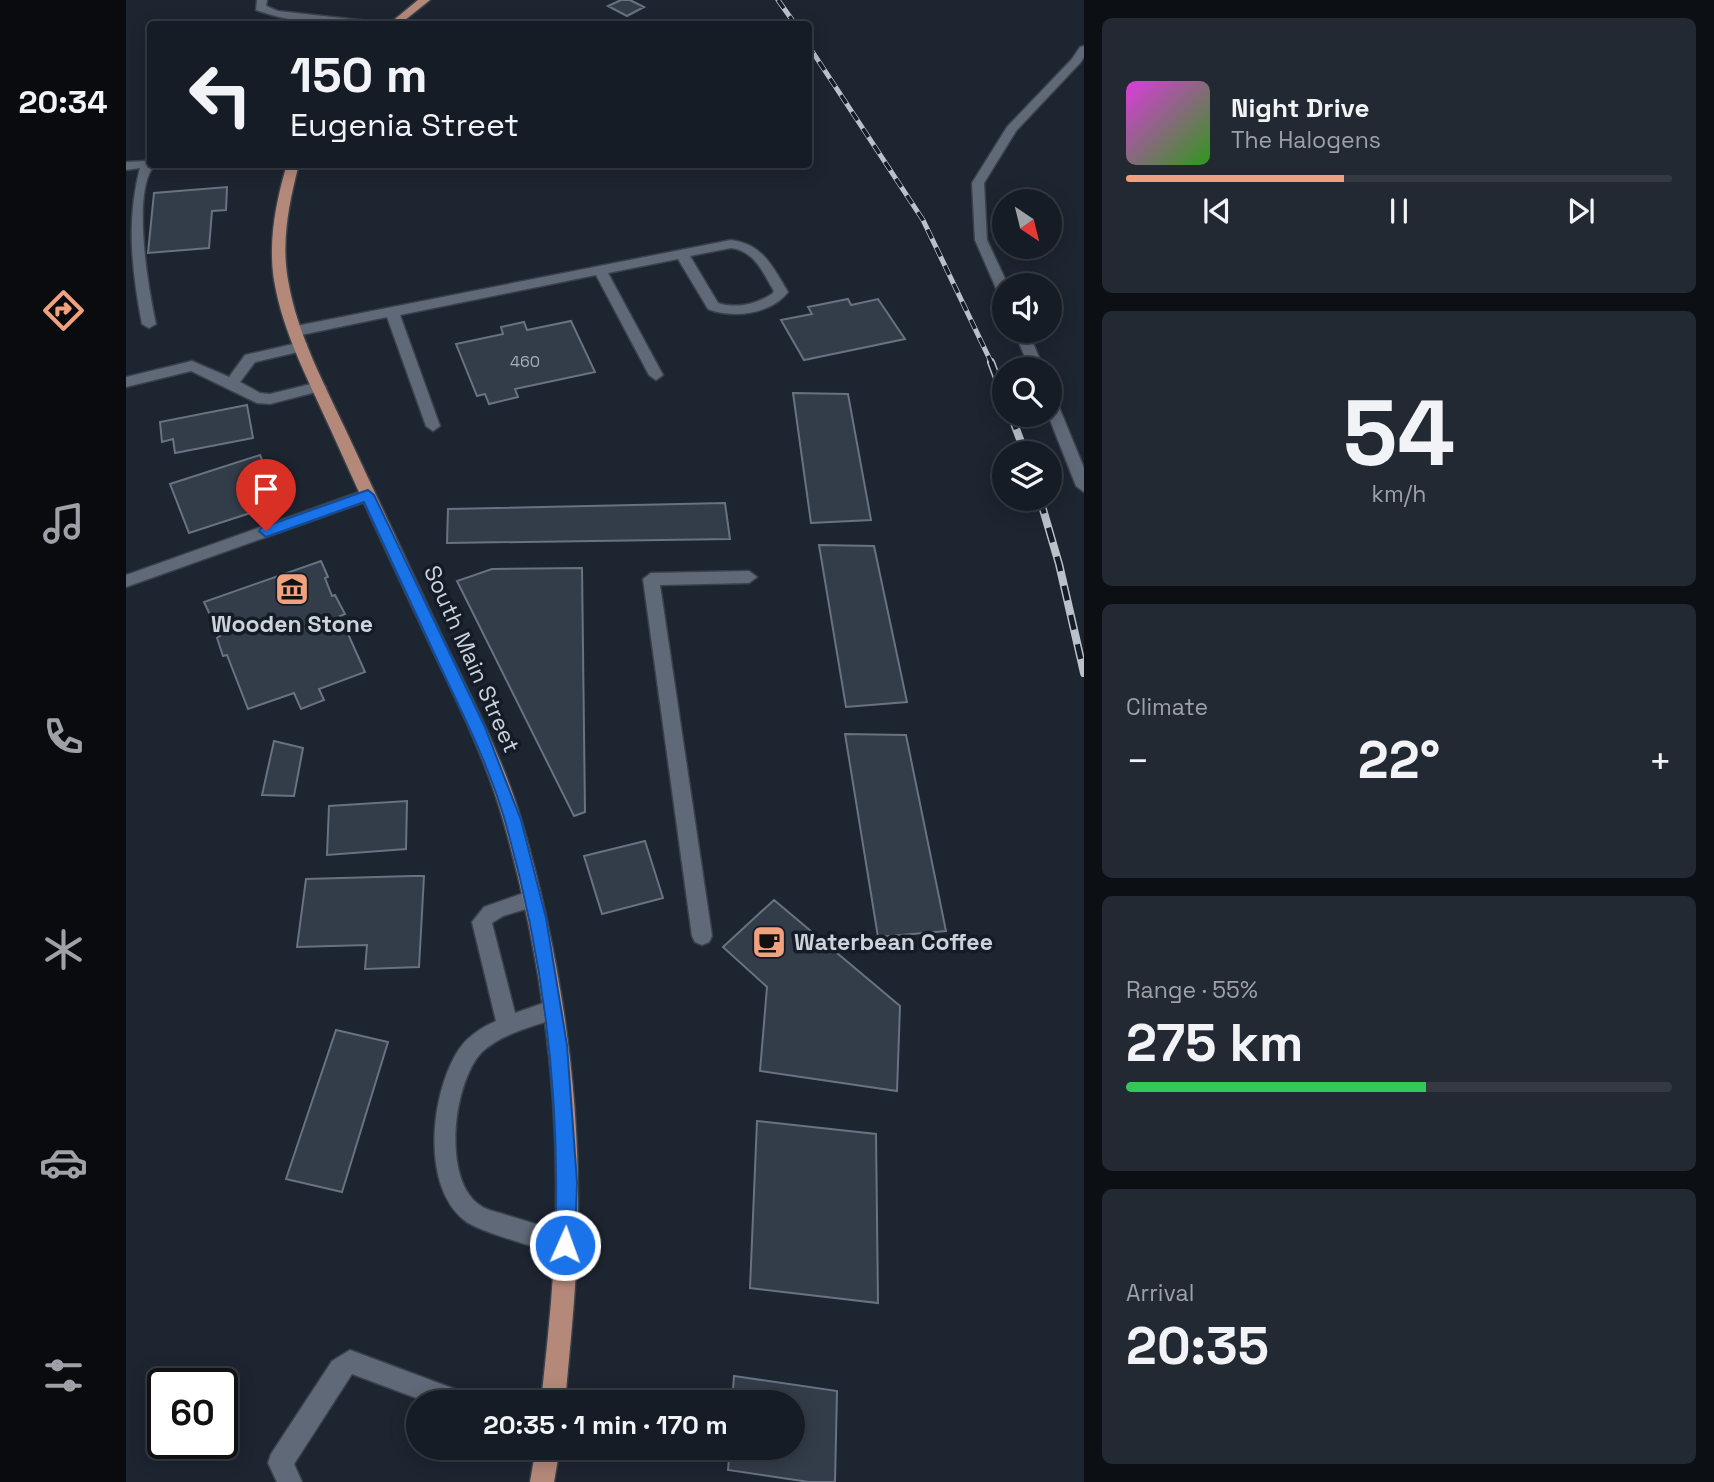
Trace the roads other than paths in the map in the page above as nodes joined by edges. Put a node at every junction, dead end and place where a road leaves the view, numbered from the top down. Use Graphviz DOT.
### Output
graph roads {
  1 [pos="262,0"];
  2 [pos="425,0"];
  3 [pos="340,21"];
  4 [pos="398,21"];
  5 [pos="1084,49"];
  6 [pos="1080,62"];
  7 [pos="147,164"];
  8 [pos="126,166"];
  9 [pos="147,168"];
  10 [pos="292,168"];
  11 [pos="682,254"];
  12 [pos="600,270"];
  13 [pos="996,273"];
  14 [pos="392,312"];
  15 [pos="149,324"];
  16 [pos="299,339"];
  17 [pos="656,375"];
  18 [pos="126,382"];
  19 [pos="231,384"];
  20 [pos="319,387"];
  21 [pos="433,426"];
  22 [pos="1060,427"];
  23 [pos="1084,485"];
  24 [pos="368,495"];
  25 [pos="748,577"];
  26 [pos="126,581"];
  27 [pos="532,899"];
  28 [pos="702,936"];
  29 [pos="552,1010"];
  30 [pos="508,1027"];
  31 [pos="565,1245"];
  32 [pos="427,1390"];
  33 [pos="554,1390"];
  34 [pos="546,1460"];
  35 [pos="290,1482"];
  36 [pos="542,1482"];
  1 -- 3 [label="street"];
  2 -- 4 [label="main road"];
  5 -- 6 [label="street"];
  6 -- 13 [label="street"];
  7 -- 8 [label="street"];
  9 -- 15 [label="street"];
  10 -- 16 [label="main road, South Main Street"];
  11 -- 11 [label="street"];
  11 -- 12 [label="street"];
  12 -- 14 [label="street"];
  12 -- 17 [label="street"];
  14 -- 16 [label="street"];
  14 -- 21 [label="street"];
  16 -- 19 [label="street"];
  16 -- 20 [label="main road, South Main Street"];
  18 -- 19 [label="street"];
  19 -- 20 [label="street"];
  20 -- 24 [label="main road, South Main Street"];
  22 -- 23 [label="street"];
  24 -- 26 [label="street"];
  24 -- 27 [label="main road, South Main Street"];
  25 -- 28 [label="street"];
  27 -- 29 [label="main road, South Main Street"];
  27 -- 30 [label="street"];
  29 -- 30 [label="street"];
  29 -- 31 [label="main road, South Main Street"];
  30 -- 31 [label="street"];
  31 -- 33 [label="main road, South Main Street"];
  32 -- 35 [label="street"];
  34 -- 36 [label="main road"];
}
